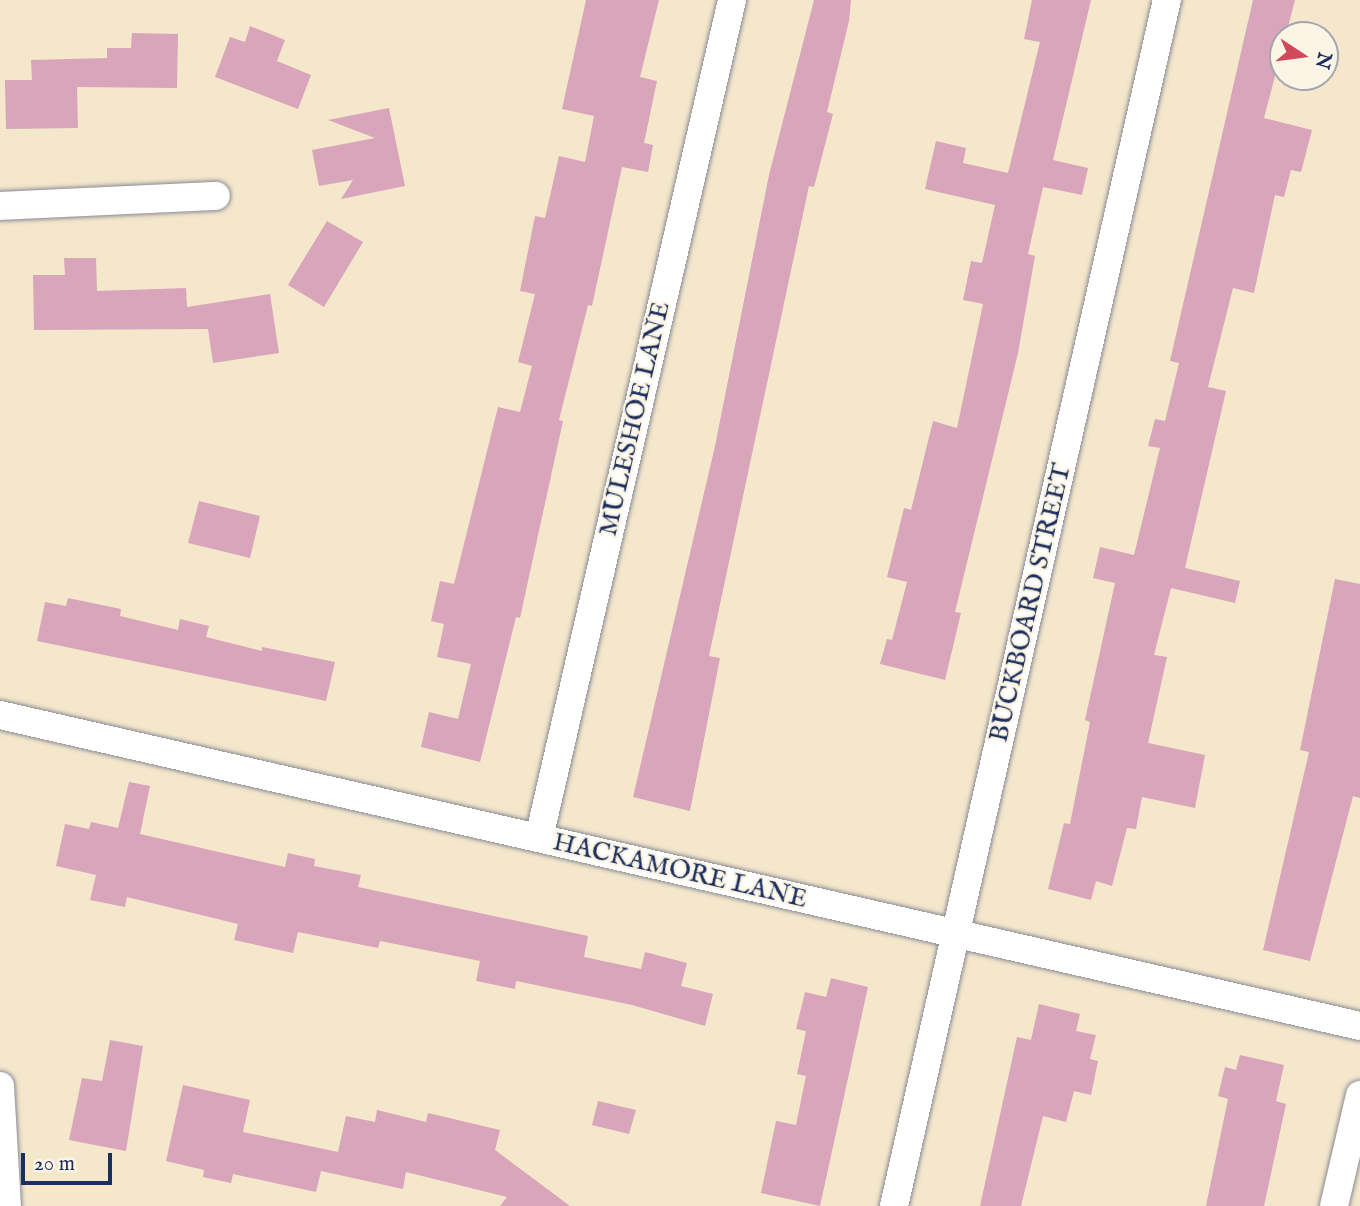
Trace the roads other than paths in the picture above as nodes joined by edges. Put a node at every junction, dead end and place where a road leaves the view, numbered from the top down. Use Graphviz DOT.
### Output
graph roads {
  1 [pos="732,0"];
  2 [pos="1167,0"];
  3 [pos="216,196"];
  4 [pos="0,206"];
  5 [pos="0,715"];
  6 [pos="539,838"];
  7 [pos="956,937"];
  8 [pos="1360,1026"];
  9 [pos="0,1086"];
  10 [pos="1360,1095"];
  11 [pos="7,1206"];
  12 [pos="894,1206"];
  13 [pos="1334,1206"];
  1 -- 6 [label="street, MULESHOE LANE"];
  2 -- 7 [label="street, BUCKBOARD STREET"];
  3 -- 4 [label="street"];
  5 -- 6 [label="street, HACKAMORE LANE"];
  6 -- 7 [label="street, HACKAMORE LANE"];
  7 -- 8 [label="street, HACKAMORE LANE"];
  7 -- 12 [label="street, BUCKBOARD STREET"];
  9 -- 11 [label="street"];
  10 -- 13 [label="street"];
}
